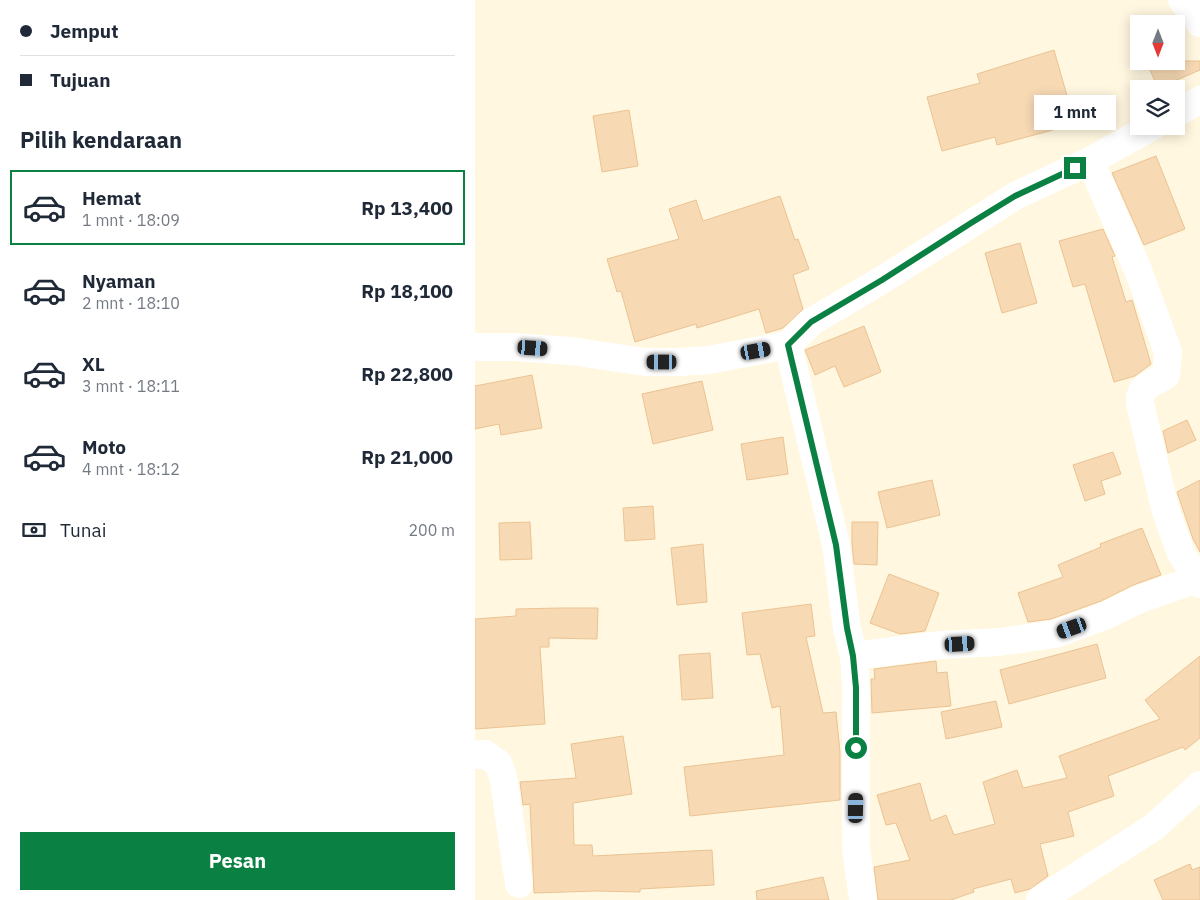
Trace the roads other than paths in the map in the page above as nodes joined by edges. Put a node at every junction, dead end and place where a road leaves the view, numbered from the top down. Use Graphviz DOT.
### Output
graph roads {
  1 [pos="1182,0"];
  2 [pos="1200,23"];
  3 [pos="1200,100"];
  4 [pos="1185,109"];
  5 [pos="1137,135"];
  6 [pos="1090,162"];
  7 [pos="788,345"];
  8 [pos="475,347"];
  9 [pos="1199,582"];
  10 [pos="853,656"];
  11 [pos="475,755"];
  12 [pos="1200,785"];
  13 [pos="519,884"];
  14 [pos="863,900"];
  15 [pos="1040,900"];
  1 -- 2 [label="street"];
  3 -- 4 [label="street"];
  5 -- 6 [label="street"];
  6 -- 7 [label="street"];
  6 -- 9 [label="street"];
  7 -- 8 [label="street"];
  7 -- 10 [label="street"];
  9 -- 10 [label="street"];
  10 -- 14 [label="street"];
  11 -- 13 [label="street"];
  12 -- 15 [label="street"];
}
